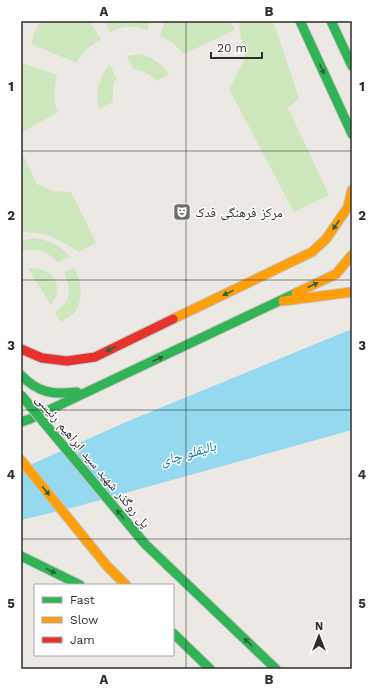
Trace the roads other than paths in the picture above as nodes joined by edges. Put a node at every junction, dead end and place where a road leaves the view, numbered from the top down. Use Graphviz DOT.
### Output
graph roads {
  1 [pos="300,21"];
  2 [pos="331,21"];
  3 [pos="352,40"];
  4 [pos="342,44"];
  5 [pos="352,66"];
  6 [pos="352,134"];
  7 [pos="352,190"];
  8 [pos="352,255"];
  9 [pos="352,292"];
  10 [pos="276,302"];
  11 [pos="21,349"];
  12 [pos="21,375"];
  13 [pos="90,391"];
  14 [pos="21,395"];
  15 [pos="21,422"];
  16 [pos="21,460"];
  17 [pos="21,556"];
  18 [pos="78,584"];
  19 [pos="125,584"];
  20 [pos="174,634"];
  21 [pos="174,643"];
  22 [pos="201,662"];
  23 [pos="210,669"];
  24 [pos="276,669"];
  1 -- 6 [label="main road, one-way"];
  2 -- 4 [label="main road"];
  3 -- 4 [label="main road"];
  4 -- 5 [label="main road"];
  7 -- 11 [label="main road, one-way"];
  10 -- 8 [label="main road, one-way"];
  9 -- 10 [label="main road"];
  13 -- 10 [label="main road, one-way"];
  12 -- 13 [label="main road"];
  13 -- 15 [label="main road"];
  24 -- 14 [label="main road, پل روگذر شهید سید ابراهیم رئیسی, one-way, bridge"];
  16 -- 19 [label="main road, one-way"];
  17 -- 18 [label="main road, one-way"];
  20 -- 22 [label="main road"];
  21 -- 22 [label="main road"];
  22 -- 23 [label="main road"];
}
